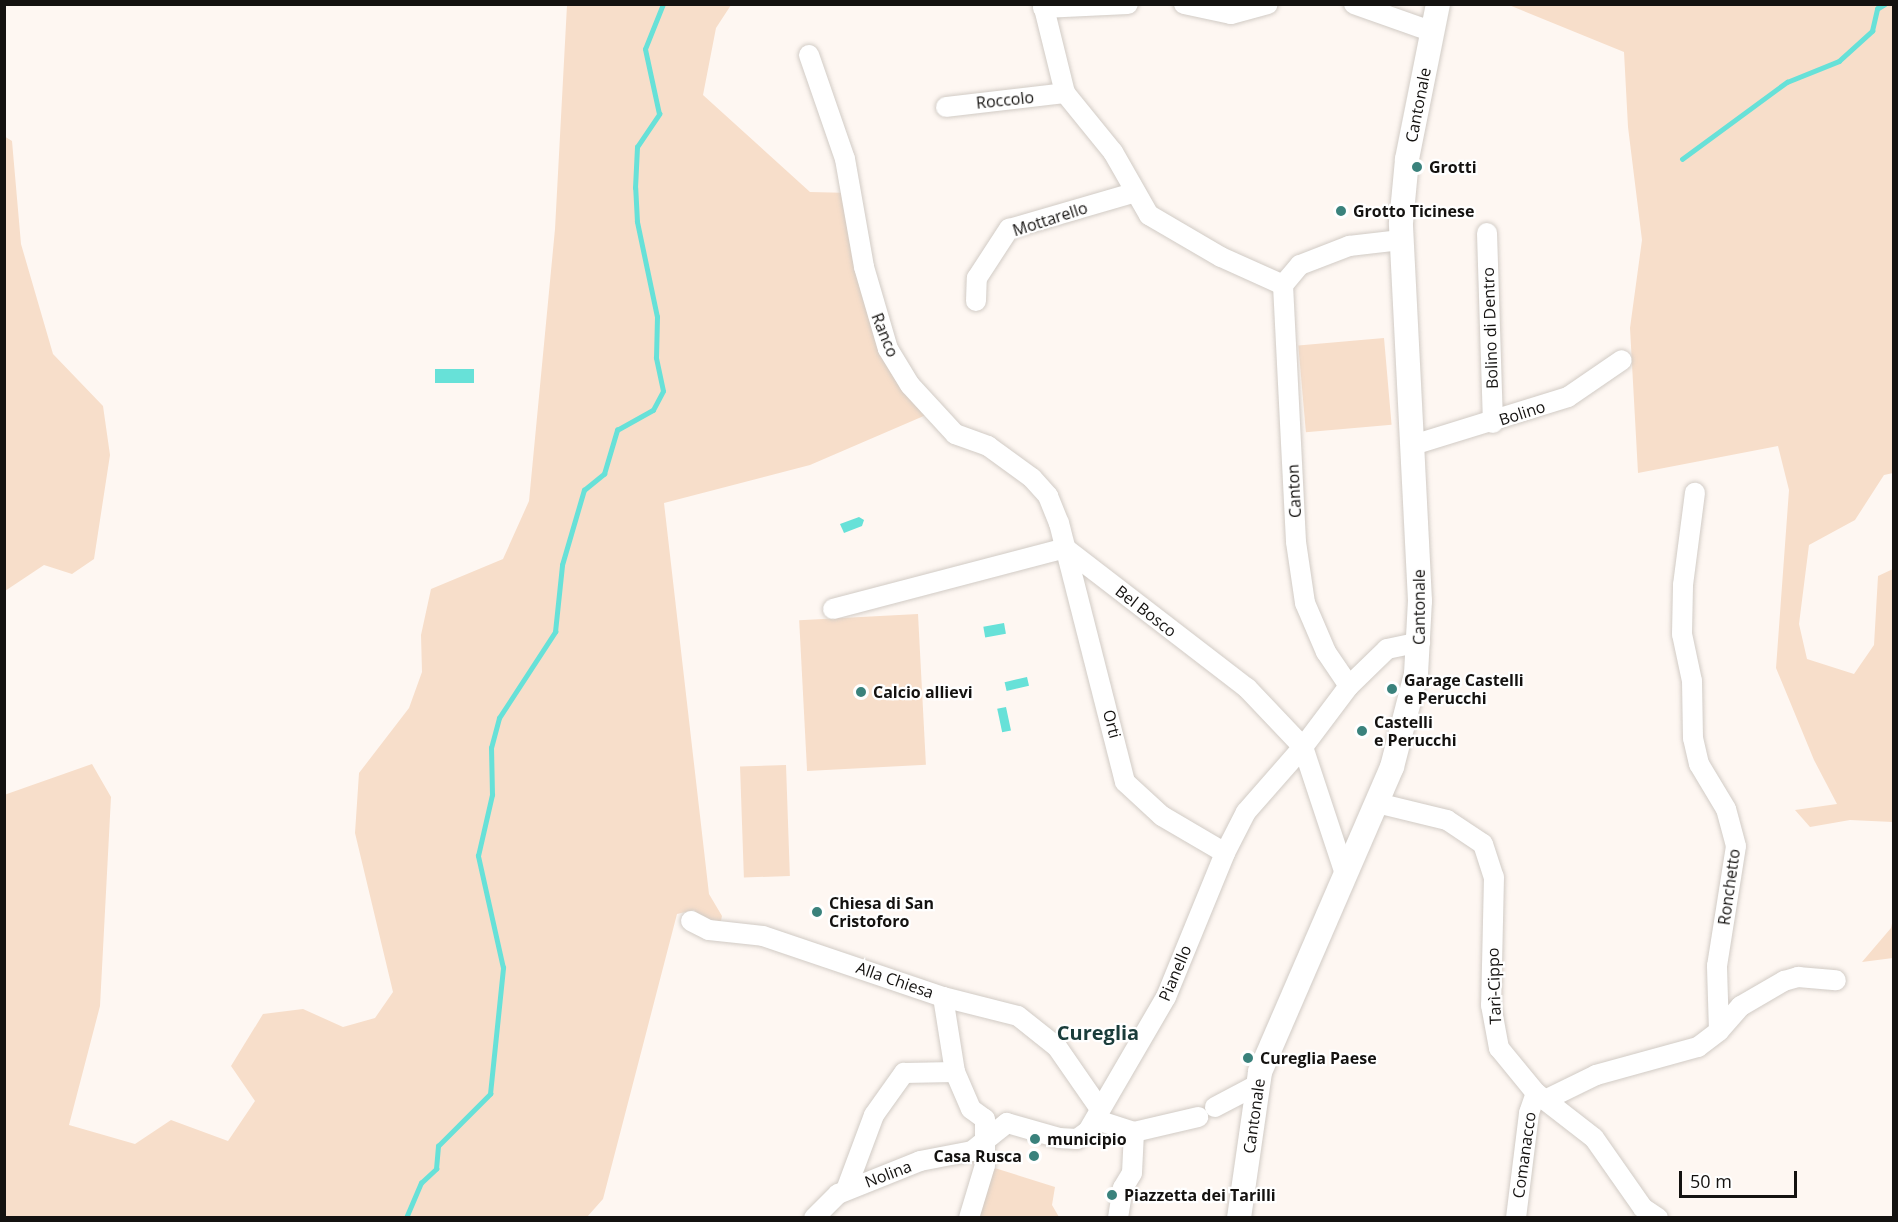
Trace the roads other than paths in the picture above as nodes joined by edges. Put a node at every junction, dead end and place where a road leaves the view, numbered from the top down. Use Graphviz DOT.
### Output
graph roads {
  1 [pos="1128,4"];
  2 [pos="1184,4"];
  3 [pos="1268,4"];
  4 [pos="1354,4"];
  5 [pos="1438,4"];
  6 [pos="1043,6"];
  7 [pos="1433,32"];
  8 [pos="809,55"];
  9 [pos="1065,93"];
  10 [pos="946,107"];
  11 [pos="1133,193"];
  12 [pos="1487,233"];
  13 [pos="1401,240"];
  14 [pos="1283,285"];
  15 [pos="976,301"];
  16 [pos="1622,360"];
  17 [pos="1493,423"];
  18 [pos="1413,445"];
  19 [pos="1695,493"];
  20 [pos="1065,548"];
  21 [pos="833,609"];
  22 [pos="1420,642"];
  23 [pos="1349,686"];
  24 [pos="1303,747"];
  25 [pos="1377,803"];
  26 [pos="1225,853"];
  27 [pos="1345,874"];
  28 [pos="691,921"];
  29 [pos="1836,980"];
  30 [pos="943,997"];
  31 [pos="1719,1031"];
  32 [pos="954,1072"];
  33 [pos="1257,1085"];
  34 [pos="1541,1096"];
  35 [pos="1215,1107"];
  36 [pos="1099,1114"];
  37 [pos="1198,1117"];
  38 [pos="1134,1132"];
  39 [pos="987,1140"];
  40 [pos="846,1190"];
  41 [pos="814,1218"];
  42 [pos="969,1218"];
  43 [pos="1118,1218"];
  44 [pos="1239,1218"];
  45 [pos="1516,1218"];
  46 [pos="1658,1218"];
  1 -- 6 [label="street"];
  2 -- 3 [label="street"];
  4 -- 7 [label="street"];
  5 -- 7 [label="street, Cantonale"];
  6 -- 9 [label="street"];
  7 -- 13 [label="street, Cantonale"];
  8 -- 20 [label="street, Ranco"];
  9 -- 10 [label="street, Roccolo"];
  9 -- 11 [label="street"];
  11 -- 14 [label="street"];
  11 -- 15 [label="street, Mottarello"];
  12 -- 17 [label="street, Bolino di Dentro"];
  13 -- 14 [label="street"];
  13 -- 18 [label="street, Cantonale"];
  14 -- 23 [label="street, Canton"];
  16 -- 17 [label="street, Bolino"];
  17 -- 18 [label="street, Bolino"];
  18 -- 22 [label="street, Cantonale"];
  19 -- 31 [label="street, Ronchetto"];
  20 -- 21 [label="street"];
  20 -- 24 [label="street, Bel Bosco"];
  20 -- 26 [label="street, Orti"];
  22 -- 23 [label="street, Pianello"];
  22 -- 25 [label="street, Cantonale"];
  23 -- 24 [label="street, Pianello"];
  24 -- 26 [label="street, Pianello"];
  24 -- 27 [label="street, Bel Bosco"];
  25 -- 27 [label="street, Cantonale"];
  25 -- 34 [label="street, Tarì-Cippo"];
  26 -- 36 [label="street, Pianello"];
  27 -- 33 [label="street, Cantonale"];
  28 -- 30 [label="street, Alla Chiesa"];
  29 -- 31 [label="street"];
  30 -- 32 [label="street, Alla Chiesa"];
  30 -- 36 [label="street"];
  31 -- 34 [label="street"];
  32 -- 39 [label="street, Alla Chiesa"];
  32 -- 40 [label="street"];
  33 -- 35 [label="street"];
  33 -- 44 [label="street, Cantonale"];
  34 -- 45 [label="street, Comanacco"];
  34 -- 46 [label="street, Tarì-Cippo"];
  36 -- 38 [label="street"];
  36 -- 39 [label="street, Nolina"];
  37 -- 38 [label="street"];
  38 -- 43 [label="street"];
  39 -- 40 [label="street, Nolina"];
  39 -- 42 [label="street, Alla Chiesa"];
  40 -- 41 [label="street, Nolina"];
}
